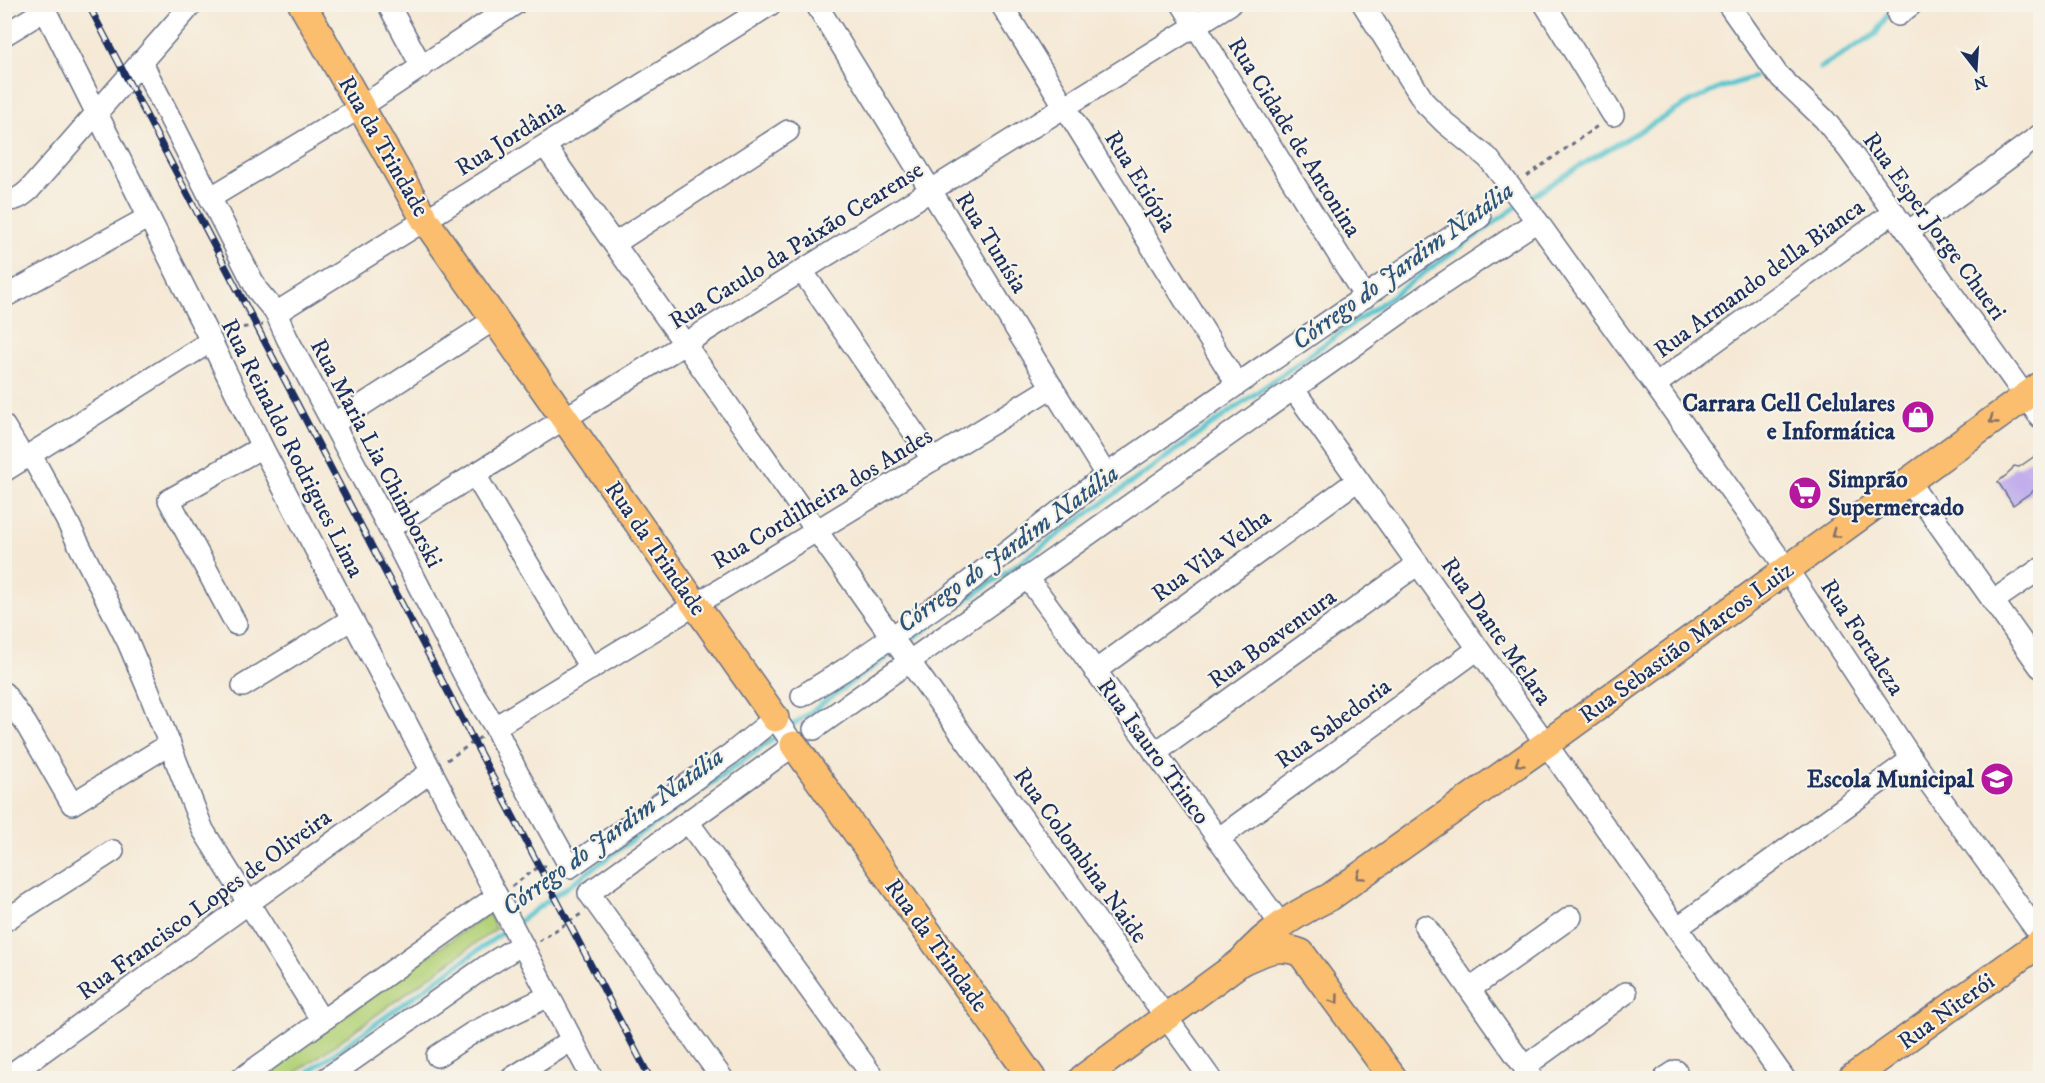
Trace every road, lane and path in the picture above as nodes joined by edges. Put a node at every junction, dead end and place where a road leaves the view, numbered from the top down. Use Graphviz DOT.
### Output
graph roads {
  1 [pos="192,4"];
  2 [pos="302,4"];
  3 [pos="388,4"];
  4 [pos="515,4"];
  5 [pos="771,4"];
  6 [pos="816,4"];
  7 [pos="1001,4"];
  8 [pos="1182,4"];
  9 [pos="1230,4"];
  10 [pos="1363,4"];
  11 [pos="1545,4"];
  12 [pos="1728,4"];
  13 [pos="44,7"];
  14 [pos="1196,26"];
  15 [pos="4,35"];
  16 [pos="141,62"];
  17 [pos="423,67"];
  18 [pos="361,107"];
  19 [pos="1065,108"];
  20 [pos="96,112"];
  21 [pos="1614,115"];
  22 [pos="788,131"];
  23 [pos="2040,135"];
  24 [pos="545,146"];
  25 [pos="1512,187"];
  26 [pos="931,191"];
  27 [pos="210,198"];
  28 [pos="4,200"];
  29 [pos="1894,212"];
  30 [pos="149,217"];
  31 [pos="1480,217"];
  32 [pos="425,220"];
  33 [pos="1537,221"];
  34 [pos="1908,232"];
  35 [pos="614,244"];
  36 [pos="802,271"];
  37 [pos="4,297"];
  38 [pos="1365,297"];
  39 [pos="276,313"];
  40 [pos="495,319"];
  41 [pos="211,341"];
  42 [pos="685,344"];
  43 [pos="1237,384"];
  44 [pos="1655,385"];
  45 [pos="1052,387"];
  46 [pos="1294,390"];
  47 [pos="2036,400"];
  48 [pos="565,419"];
  49 [pos="333,424"];
  50 [pos="4,426"];
  51 [pos="262,447"];
  52 [pos="28,457"];
  53 [pos="933,460"];
  54 [pos="4,471"];
  55 [pos="475,475"];
  56 [pos="1106,475"];
  57 [pos="1358,480"];
  58 [pos="1908,482"];
  59 [pos="389,528"];
  60 [pos="817,531"];
  61 [pos="1418,564"];
  62 [pos="1787,569"];
  63 [pos="1027,577"];
  64 [pos="2036,580"];
  65 [pos="1993,601"];
  66 [pos="696,605"];
  67 [pos="352,619"];
  68 [pos="236,624"];
  69 [pos="891,636"];
  70 [pos="1478,649"];
  71 [pos="910,662"];
  72 [pos="2040,666"];
  73 [pos="591,669"];
  74 [pos="1095,671"];
  75 [pos="243,686"];
  76 [pos="4,693"];
  77 [pos="802,696"];
  78 [pos="774,718"];
  79 [pos="495,728"];
  80 [pos="804,737"];
  81 [pos="170,744"];
  82 [pos="1546,744"];
  83 [pos="1155,753"];
  84 [pos="1912,759"];
  85 [pos="432,771"];
  86 [pos="688,822"];
  87 [pos="1218,839"];
  88 [pos="114,851"];
  89 [pos="570,867"];
  90 [pos="1330,897"];
  91 [pos="593,899"];
  92 [pos="249,903"];
  93 [pos="501,904"];
  94 [pos="1571,917"];
  95 [pos="4,921"];
  96 [pos="1282,926"];
  97 [pos="1425,927"];
  98 [pos="1677,928"];
  99 [pos="2040,936"];
  100 [pos="2040,943"];
  101 [pos="522,944"];
  102 [pos="1301,953"];
  103 [pos="1242,961"];
  104 [pos="1470,989"];
  105 [pos="1626,993"];
  106 [pos="549,996"];
  107 [pos="1167,1018"];
  108 [pos="322,1021"];
  109 [pos="572,1040"];
  110 [pos="437,1056"];
  111 [pos="1528,1073"];
  112 [pos="8,1074"];
  113 [pos="242,1078"];
  114 [pos="327,1078"];
  115 [pos="512,1078"];
  116 [pos="592,1078"];
  117 [pos="722,1078"];
  118 [pos="874,1078"];
  119 [pos="1032,1078"];
  120 [pos="1083,1078"];
  121 [pos="1210,1078"];
  122 [pos="1393,1078"];
  123 [pos="1784,1078"];
  124 [pos="1852,1078"];
  1 -- 16 [label="street"];
  2 -- 18 [label="main road, Rua da Trindade"];
  3 -- 17 [label="street"];
  4 -- 17 [label="street"];
  5 -- 24 [label="street, Rua Jordânia"];
  6 -- 26 [label="street, Rua Tunísia"];
  7 -- 19 [label="street, Rua Etiópia"];
  8 -- 14 [label="street, Rua Cidade de Antonina"];
  9 -- 14 [label="street, Rua Catulo da Paixão Cearense"];
  10 -- 25 [label="street, Rua Fortaleza"];
  11 -- 21 [label="street"];
  12 -- 29 [label="street, Rua Esper Jorge Chueri"];
  13 -- 15 [label="street"];
  13 -- 20 [label="street, Rua Reinaldo Rodrigues Lima"];
  14 -- 19 [label="street, Rua Catulo da Paixão Cearense"];
  14 -- 38 [label="street, Rua Cidade de Antonina"];
  16 -- 20 [label="street"];
  16 -- 27 [label="street, Rua Maria Lia Chimborski"];
  17 -- 18 [label="street"];
  18 -- 27 [label="street"];
  18 -- 32 [label="main road, Rua da Trindade"];
  19 -- 26 [label="street, Rua Catulo da Paixão Cearense"];
  19 -- 43 [label="street, Rua Etiópia"];
  20 -- 28 [label="street"];
  20 -- 30 [label="street, Rua Reinaldo Rodrigues Lima"];
  21 -- 25 [label="path"];
  22 -- 35 [label="street"];
  23 -- 34 [label="street"];
  24 -- 32 [label="street, Rua Jordânia"];
  24 -- 35 [label="street, Rua Colombina Naide"];
  25 -- 33 [label="street, Rua Fortaleza"];
  26 -- 36 [label="street, Rua Catulo da Paixão Cearense"];
  26 -- 45 [label="street, Rua Tunísia"];
  27 -- 39 [label="street, Rua Maria Lia Chimborski"];
  29 -- 34 [label="street, Rua Esper Jorge Chueri"];
  29 -- 44 [label="street, Rua Armando della Bianca"];
  30 -- 37 [label="street"];
  30 -- 41 [label="street, Rua Reinaldo Rodrigues Lima"];
  31 -- 38 [label="street"];
  32 -- 39 [label="street, Rua Jordânia"];
  32 -- 40 [label="main road, Rua da Trindade"];
  33 -- 44 [label="street, Rua Fortaleza"];
  33 -- 46 [label="street"];
  34 -- 47 [label="street, Rua Esper Jorge Chueri"];
  35 -- 42 [label="street, Rua Colombina Naide"];
  36 -- 42 [label="street, Rua Catulo da Paixão Cearense"];
  36 -- 53 [label="street"];
  38 -- 43 [label="street"];
  39 -- 41 [label="path"];
  39 -- 49 [label="street, Rua Maria Lia Chimborski"];
  40 -- 48 [label="main road, Rua da Trindade"];
  40 -- 49 [label="street"];
  41 -- 51 [label="street, Rua Reinaldo Rodrigues Lima"];
  41 -- 52 [label="street"];
  42 -- 48 [label="street, Rua Catulo da Paixão Cearense"];
  42 -- 60 [label="street, Rua Colombina Naide"];
  43 -- 56 [label="street"];
  44 -- 62 [label="street, Rua Fortaleza"];
  45 -- 53 [label="street, Rua Cordilheira dos Andes"];
  45 -- 56 [label="street, Rua Tunísia"];
  46 -- 57 [label="street, Rua Dante Melara"];
  46 -- 63 [label="street"];
  47 -- 58 [label="main road, Rua Sebastião Marcos Luiz, one-way"];
  48 -- 55 [label="street, Rua Catulo da Paixão Cearense"];
  48 -- 66 [label="main road, Rua da Trindade"];
  49 -- 59 [label="street, Rua Maria Lia Chimborski"];
  50 -- 52 [label="street"];
  51 -- 67 [label="street, Rua Reinaldo Rodrigues Lima"];
  51 -- 68 [label="street"];
  52 -- 54 [label="street"];
  52 -- 81 [label="street"];
  53 -- 60 [label="street, Rua Cordilheira dos Andes"];
  55 -- 59 [label="street, Rua Catulo da Paixão Cearense"];
  55 -- 73 [label="street"];
  56 -- 69 [label="street"];
  57 -- 61 [label="street, Rua Dante Melara"];
  57 -- 74 [label="street, Rua Vila Velha"];
  58 -- 62 [label="main road, Rua Sebastião Marcos Luiz, one-way"];
  58 -- 65 [label="street"];
  59 -- 79 [label="street, Rua Maria Lia Chimborski"];
  60 -- 66 [label="street, Rua Cordilheira dos Andes"];
  60 -- 69 [label="street, Rua Colombina Naide"];
  61 -- 70 [label="street, Rua Dante Melara"];
  61 -- 83 [label="street, Rua Boaventura"];
  62 -- 82 [label="main road, Rua Sebastião Marcos Luiz"];
  62 -- 84 [label="street, Rua Fortaleza"];
  63 -- 71 [label="street"];
  63 -- 74 [label="street, Rua Isauro Trinco"];
  64 -- 65 [label="street"];
  65 -- 72 [label="street"];
  66 -- 73 [label="street, Rua Cordilheira dos Andes"];
  66 -- 78 [label="main road, Rua da Trindade"];
  67 -- 75 [label="street"];
  67 -- 85 [label="street, Rua Reinaldo Rodrigues Lima"];
  69 -- 71 [label="street, Rua Colombina Naide"];
  69 -- 77 [label="street"];
  70 -- 82 [label="street, Rua Dante Melara"];
  70 -- 87 [label="street, Rua Sabedoria"];
  71 -- 80 [label="street"];
  71 -- 107 [label="street, Rua Colombina Naide"];
  73 -- 79 [label="street, Rua Cordilheira dos Andes"];
  74 -- 83 [label="street, Rua Isauro Trinco"];
  76 -- 81 [label="street"];
  78 -- 80 [label="street, Rua da Trindade"];
  78 -- 89 [label="street"];
  79 -- 85 [label="path"];
  79 -- 89 [label="street, Rua Maria Lia Chimborski"];
  80 -- 86 [label="street"];
  80 -- 119 [label="main road, Rua da Trindade"];
  81 -- 92 [label="street"];
  82 -- 90 [label="main road, Rua Sebastião Marcos Luiz, one-way"];
  82 -- 98 [label="street, Rua Dante Melara"];
  83 -- 87 [label="street, Rua Isauro Trinco"];
  84 -- 98 [label="street"];
  84 -- 99 [label="street, Rua Fortaleza"];
  85 -- 92 [label="street, Rua Francisco Lopes de Oliveira"];
  85 -- 93 [label="street, Rua Reinaldo Rodrigues Lima"];
  86 -- 91 [label="street"];
  86 -- 118 [label="street"];
  87 -- 96 [label="street, Rua Isauro Trinco"];
  88 -- 95 [label="street"];
  89 -- 93 [label="path"];
  90 -- 96 [label="main road, Rua Sebastião Marcos Luiz"];
  90 -- 102 [label="main road, Rua Sebastião Marcos Luiz"];
  91 -- 101 [label="path"];
  91 -- 117 [label="street"];
  92 -- 108 [label="street"];
  92 -- 112 [label="street, Rua Francisco Lopes de Oliveira"];
  93 -- 101 [label="street, Rua Reinaldo Rodrigues Lima"];
  93 -- 108 [label="street"];
  94 -- 104 [label="street"];
  96 -- 103 [label="main road, Rua Sebastião Marcos Luiz"];
  97 -- 104 [label="street"];
  98 -- 123 [label="street, Rua Dante Melara"];
  100 -- 124 [label="main road, Rua Niterói"];
  101 -- 106 [label="street, Rua Reinaldo Rodrigues Lima"];
  101 -- 114 [label="street"];
  102 -- 103 [label="main road, Rua Sebastião Marcos Luiz"];
  102 -- 122 [label="main road, one-way"];
  103 -- 107 [label="main road, Rua Sebastião Marcos Luiz"];
  104 -- 111 [label="street"];
  105 -- 111 [label="street"];
  106 -- 109 [label="street, Rua Reinaldo Rodrigues Lima"];
  106 -- 110 [label="street"];
  107 -- 120 [label="main road, Rua Sebastião Marcos Luiz"];
  107 -- 121 [label="street, Rua Colombina Naide"];
  108 -- 113 [label="street"];
  109 -- 115 [label="street"];
  109 -- 116 [label="street, Rua Reinaldo Rodrigues Lima"];
}
